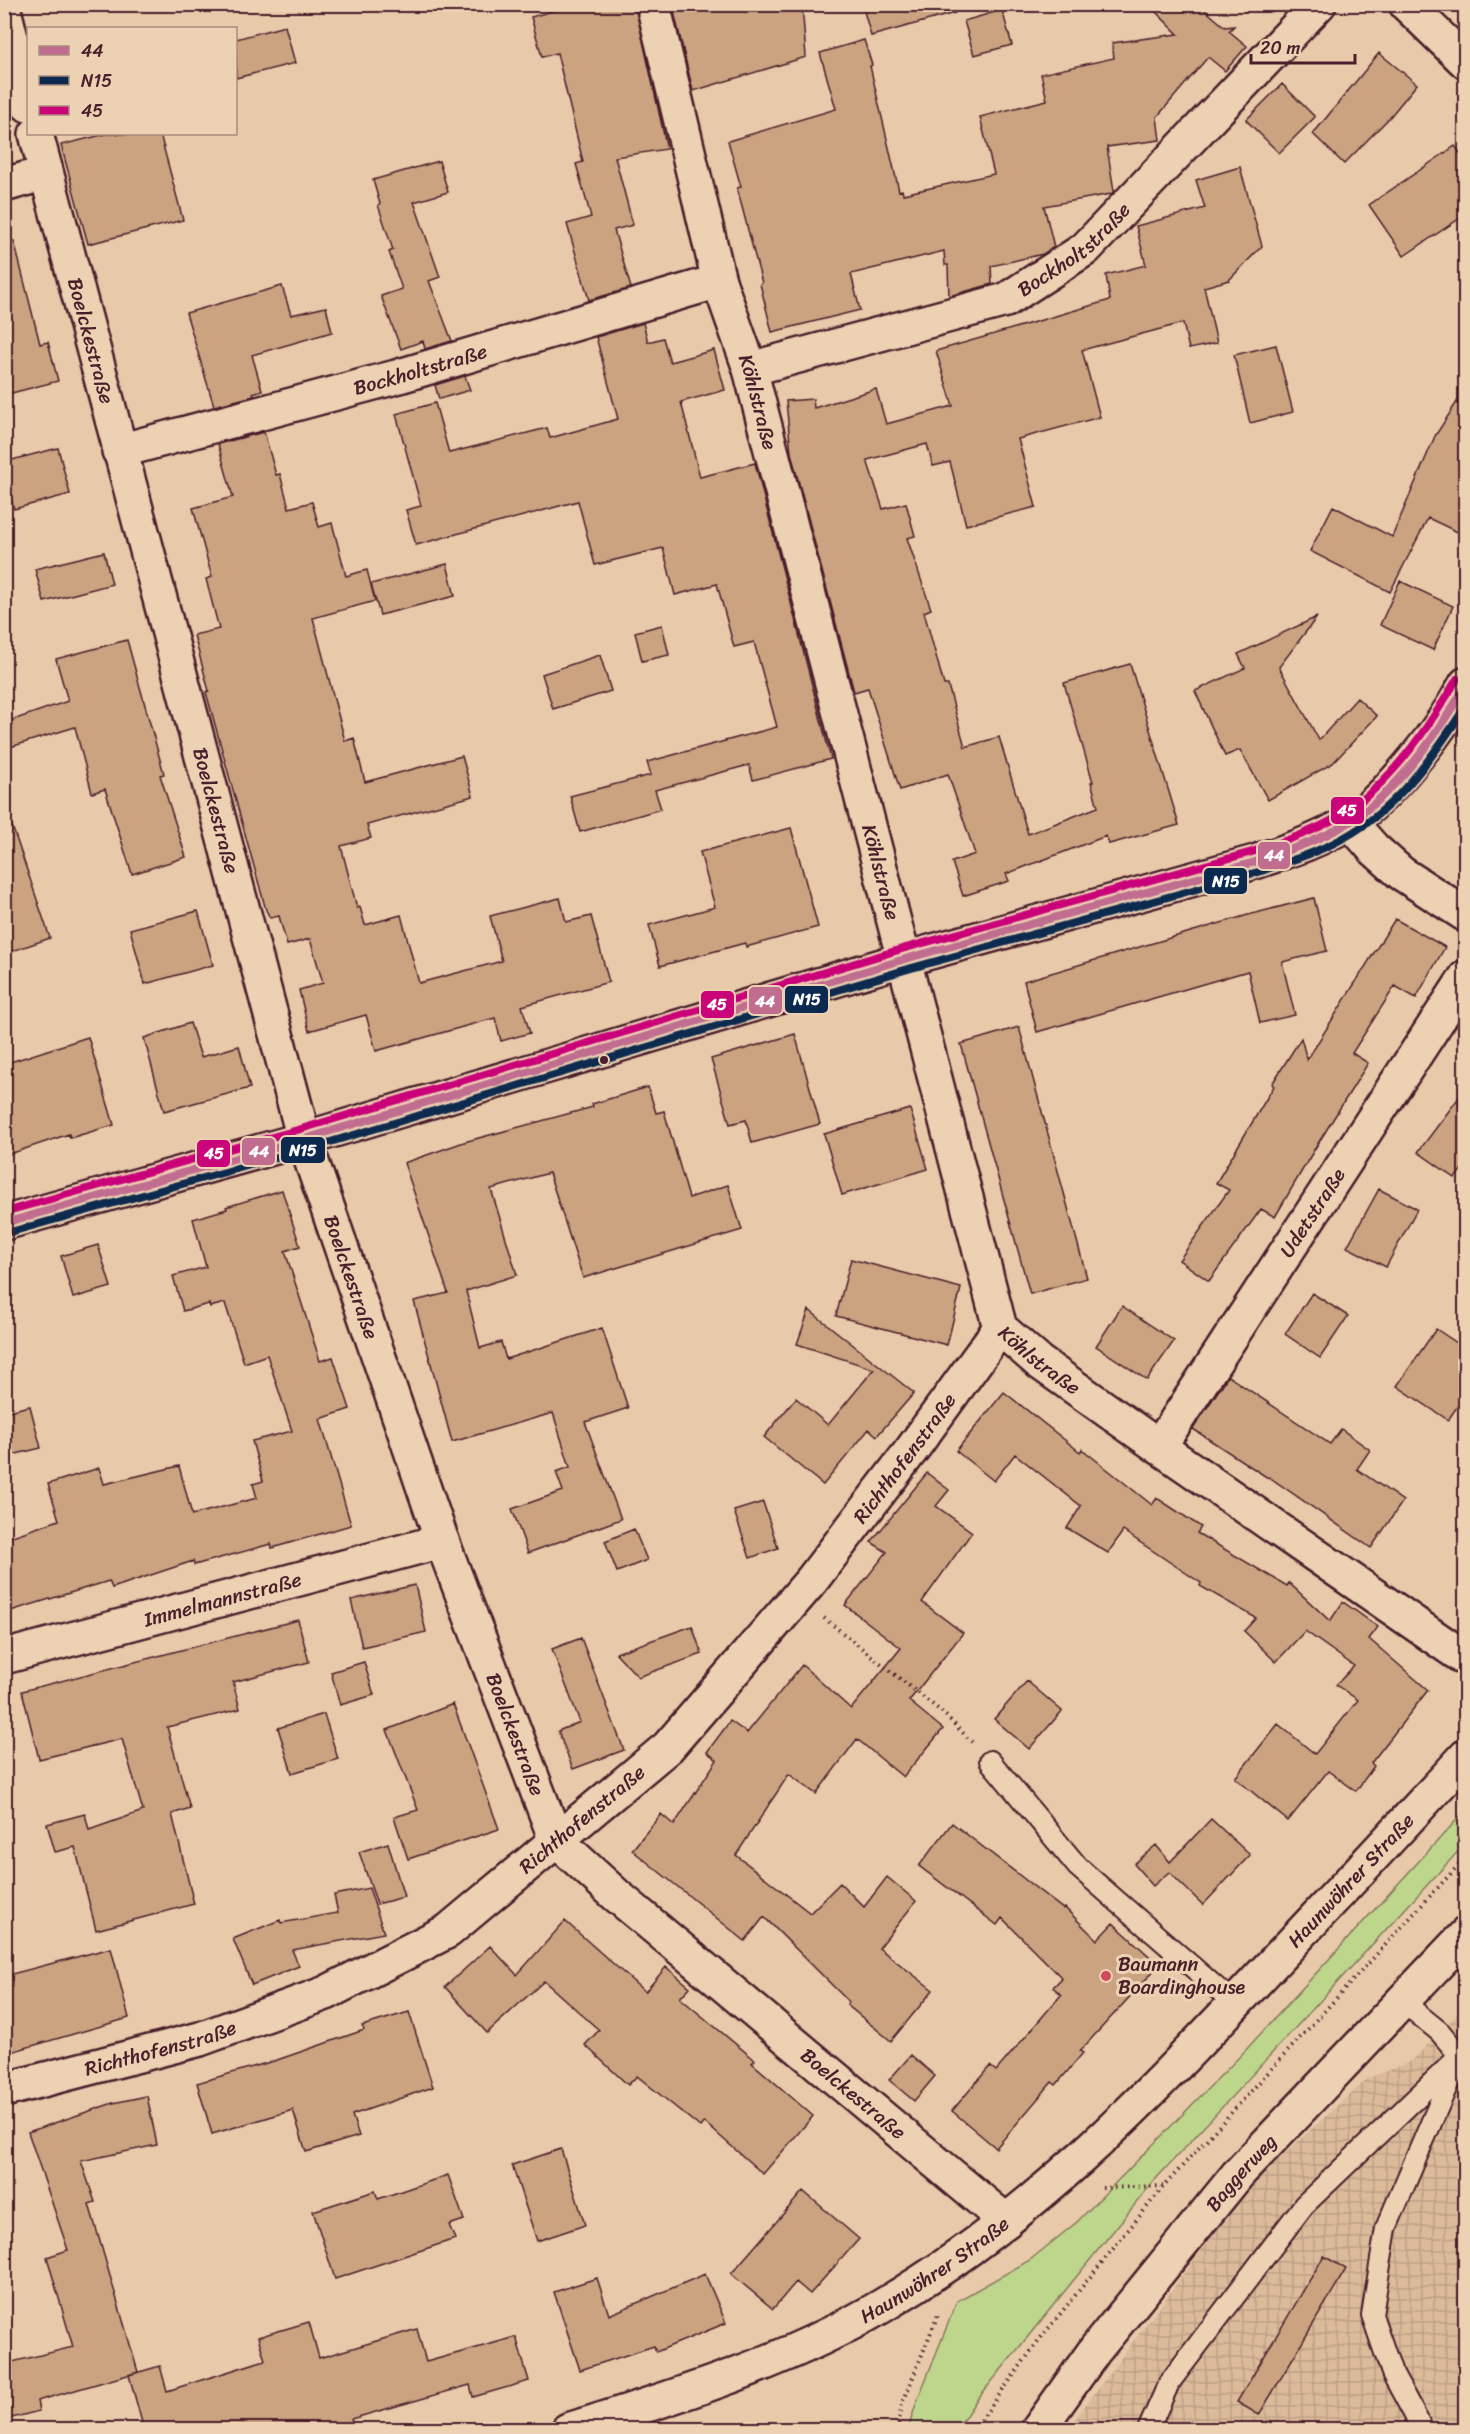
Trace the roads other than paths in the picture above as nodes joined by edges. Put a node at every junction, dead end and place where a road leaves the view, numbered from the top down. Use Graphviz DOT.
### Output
graph roads {
  1 [pos="653,4"];
  2 [pos="1319,4"];
  3 [pos="1406,4"];
  4 [pos="4,10"];
  5 [pos="1466,62"];
  6 [pos="27,101"];
  7 [pos="36,135"];
  8 [pos="46,173"];
  9 [pos="4,185"];
  10 [pos="719,281"];
  11 [pos="750,369"];
  12 [pos="119,451"];
  13 [pos="1466,684"];
  14 [pos="1350,822"];
  15 [pos="1466,915"];
  16 [pos="905,959"];
  17 [pos="1466,977"];
  18 [pos="304,1139"];
  19 [pos="4,1223"];
  20 [pos="1000,1328"];
  21 [pos="1159,1447"];
  22 [pos="442,1541"];
  23 [pos="4,1657"];
  24 [pos="1466,1659"];
  25 [pos="1466,1756"];
  26 [pos="990,1761"];
  27 [pos="556,1840"];
  28 [pos="1466,1934"];
  29 [pos="1402,2001"];
  30 [pos="1235,2004"];
  31 [pos="1463,2053"];
  32 [pos="4,2090"];
  33 [pos="1006,2221"];
  34 [pos="568,2430"];
  35 [pos="1038,2430"];
  36 [pos="1148,2430"];
  37 [pos="1420,2430"];
  1 -- 10 [label="street, Köhlstraße"];
  2 -- 11 [label="street, Bockholtstraße"];
  3 -- 5 [label="street"];
  4 -- 6 [label="street"];
  7 -- 8 [label="street, Boelckestraße"];
  8 -- 9 [label="street"];
  8 -- 12 [label="street, Boelckestraße"];
  10 -- 11 [label="street, Köhlstraße"];
  10 -- 12 [label="street, Bockholtstraße"];
  11 -- 16 [label="street, Köhlstraße"];
  12 -- 18 [label="street, Boelckestraße"];
  13 -- 14 [label="street"];
  14 -- 15 [label="street"];
  14 -- 16 [label="street"];
  16 -- 18 [label="street"];
  16 -- 20 [label="street, Köhlstraße"];
  17 -- 21 [label="street, Udetstraße"];
  18 -- 19 [label="street"];
  18 -- 22 [label="street, Boelckestraße"];
  20 -- 21 [label="street, Köhlstraße"];
  20 -- 27 [label="street, Richthofenstraße"];
  21 -- 24 [label="street, Köhlstraße"];
  22 -- 23 [label="street, Immelmannstraße"];
  22 -- 27 [label="street, Boelckestraße"];
  25 -- 30 [label="street, Haunwöhrer Straße"];
  26 -- 30 [label="lane"];
  27 -- 32 [label="street, Richthofenstraße"];
  27 -- 33 [label="street, Boelckestraße"];
  28 -- 29 [label="street, Baggerweg"];
  29 -- 31 [label="lane"];
  29 -- 35 [label="street, Baggerweg"];
  30 -- 33 [label="street, Haunwöhrer Straße"];
  31 -- 36 [label="lane"];
  31 -- 37 [label="lane"];
  33 -- 34 [label="street, Haunwöhrer Straße"];
}
